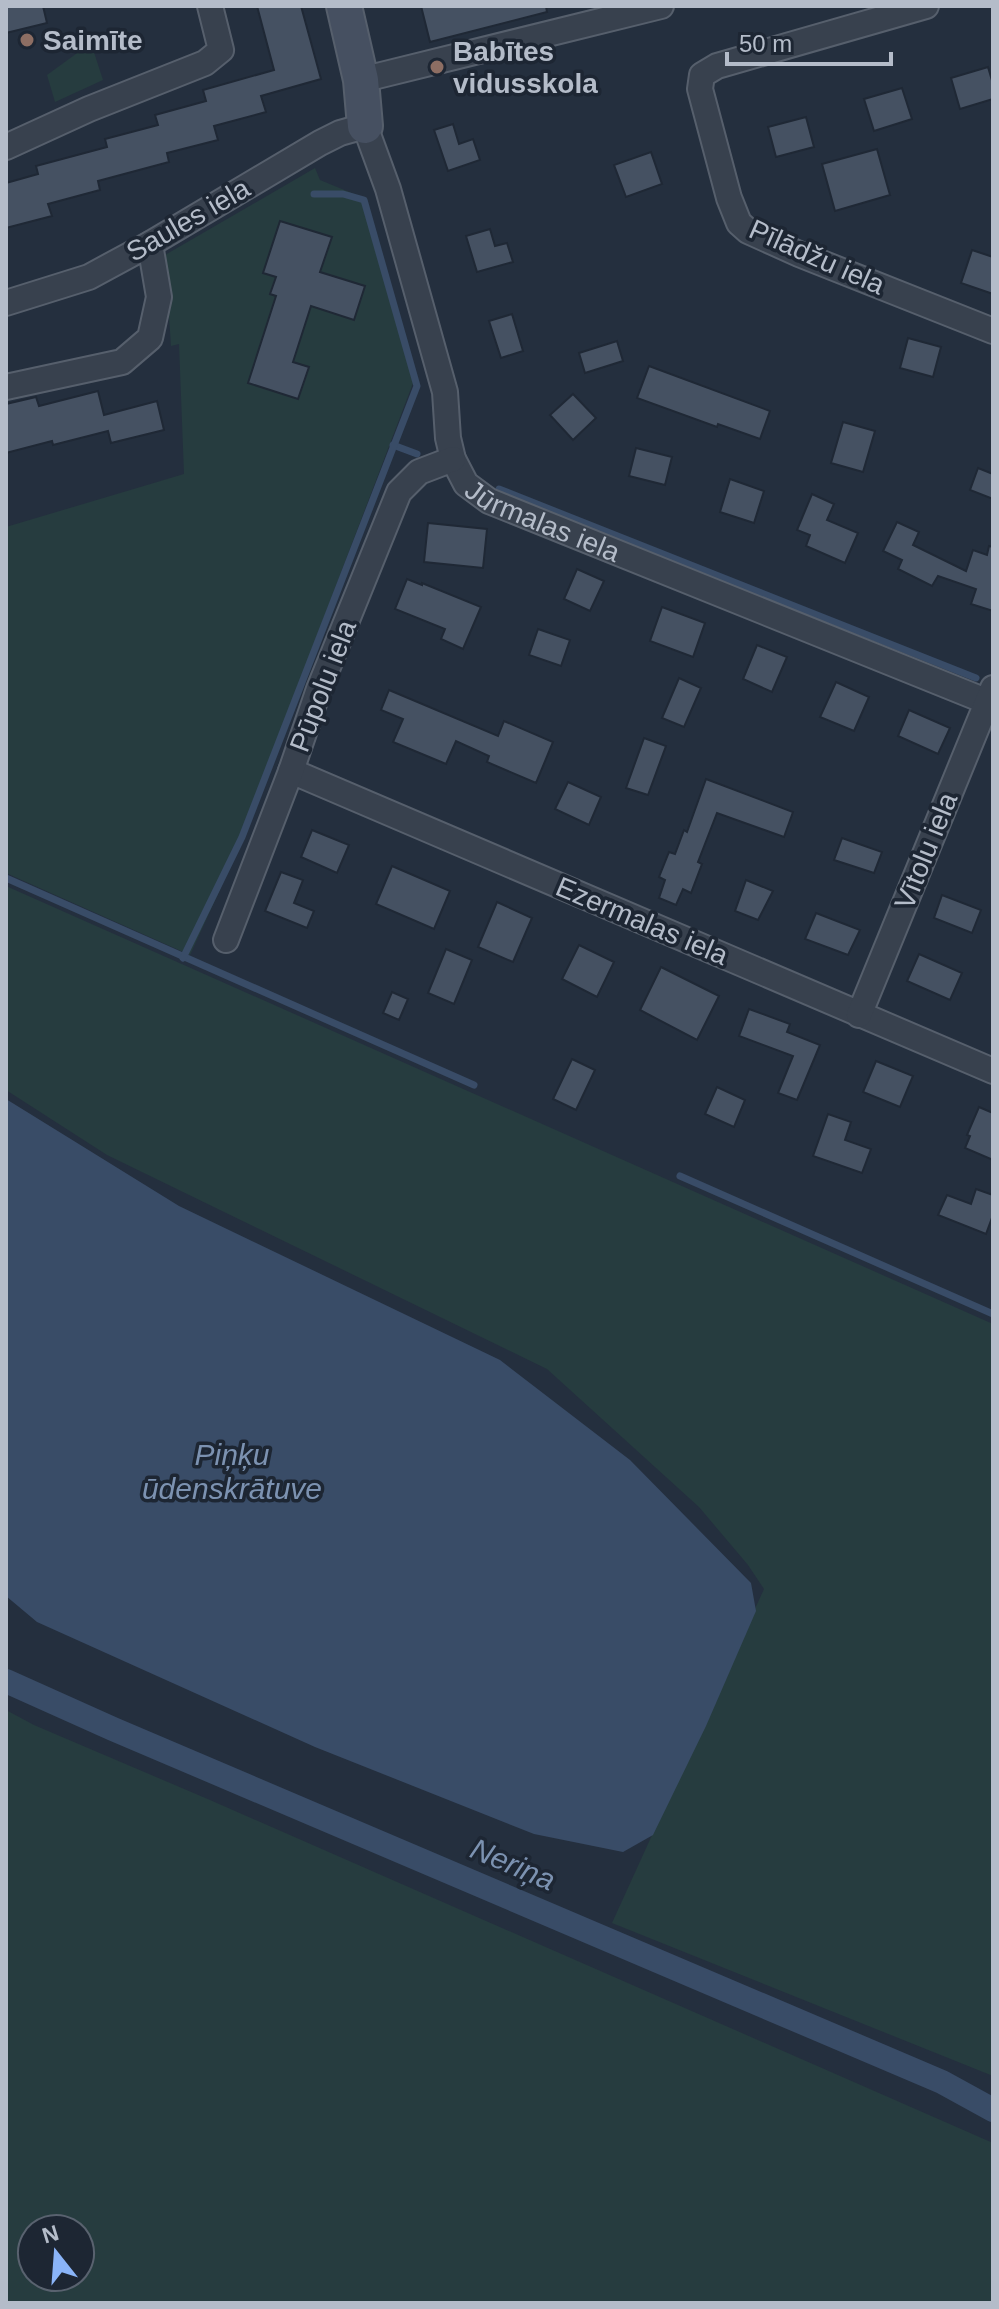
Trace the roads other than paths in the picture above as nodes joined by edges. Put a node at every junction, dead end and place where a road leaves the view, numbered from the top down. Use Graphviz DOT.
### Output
graph roads {
  1 [pos="210,6"];
  2 [pos="344,6"];
  3 [pos="661,6"];
  4 [pos="926,6"];
  5 [pos="361,80"];
  6 [pos="365,126"];
  7 [pos="6,147"];
  8 [pos="150,244"];
  9 [pos="6,303"];
  10 [pos="993,331"];
  11 [pos="6,387"];
  12 [pos="453,459"];
  13 [pos="991,698"];
  14 [pos="291,771"];
  15 [pos="226,940"];
  16 [pos="859,1015"];
  17 [pos="993,1071"];
  1 -- 7 [label="street"];
  2 -- 5 [label="street, Jūrmalas iela"];
  3 -- 5 [label="street"];
  4 -- 10 [label="street, Pīlādžu iela"];
  5 -- 6 [label="street, Jūrmalas iela"];
  6 -- 8 [label="street, Saules iela"];
  6 -- 12 [label="street, Jūrmalas iela"];
  8 -- 9 [label="street, Saules iela"];
  8 -- 11 [label="street"];
  12 -- 13 [label="street, Jūrmalas iela"];
  12 -- 14 [label="street, Pūpolu iela"];
  13 -- 16 [label="street, Vītolu iela"];
  14 -- 15 [label="street, Pūpolu iela"];
  14 -- 16 [label="street, Ezermalas iela"];
  16 -- 17 [label="street, Ezermalas iela"];
}
